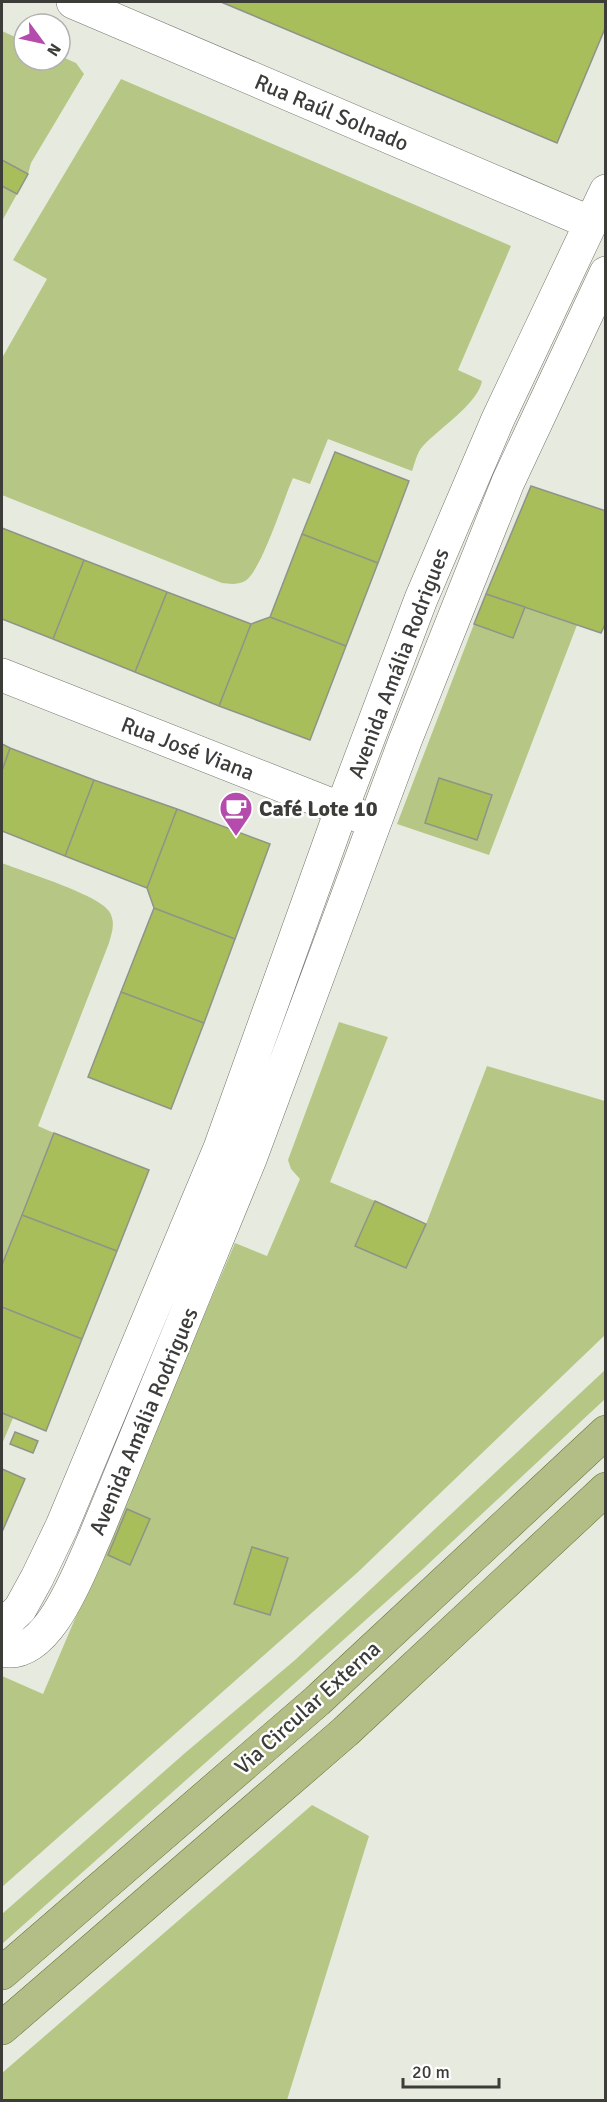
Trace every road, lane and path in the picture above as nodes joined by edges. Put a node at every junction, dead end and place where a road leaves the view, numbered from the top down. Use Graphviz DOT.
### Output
graph roads {
  1 [pos="73,2"];
  2 [pos="606,191"];
  3 [pos="591,223"];
  4 [pos="606,273"];
  5 [pos="2,675"];
  6 [pos="342,808"];
  7 [pos="375,822"];
  8 [pos="235,1154"];
  9 [pos="606,1432"];
  10 [pos="606,1489"];
  11 [pos="2,1626"];
  12 [pos="2,1650"];
  13 [pos="2,1973"];
  14 [pos="2,2028"];
  1 -- 3 [label="street, Rua Raúl Solnado"];
  2 -- 3 [label="street, Avenida Amália Rodrigues"];
  3 -- 6 [label="street, Avenida Amália Rodrigues"];
  4 -- 7 [label="street, Avenida Amália Rodrigues"];
  5 -- 6 [label="street, Rua José Viana"];
  6 -- 7 [label="street, Rua José Viana"];
  6 -- 8 [label="street, Avenida Amália Rodrigues"];
  7 -- 8 [label="street, Avenida Amália Rodrigues"];
  8 -- 11 [label="street, Avenida Amália Rodrigues"];
  8 -- 12 [label="street, Avenida Amália Rodrigues"];
  9 -- 13 [label="main road, Via Circular Externa"];
  10 -- 14 [label="main road, Via Circular Externa"];
}
